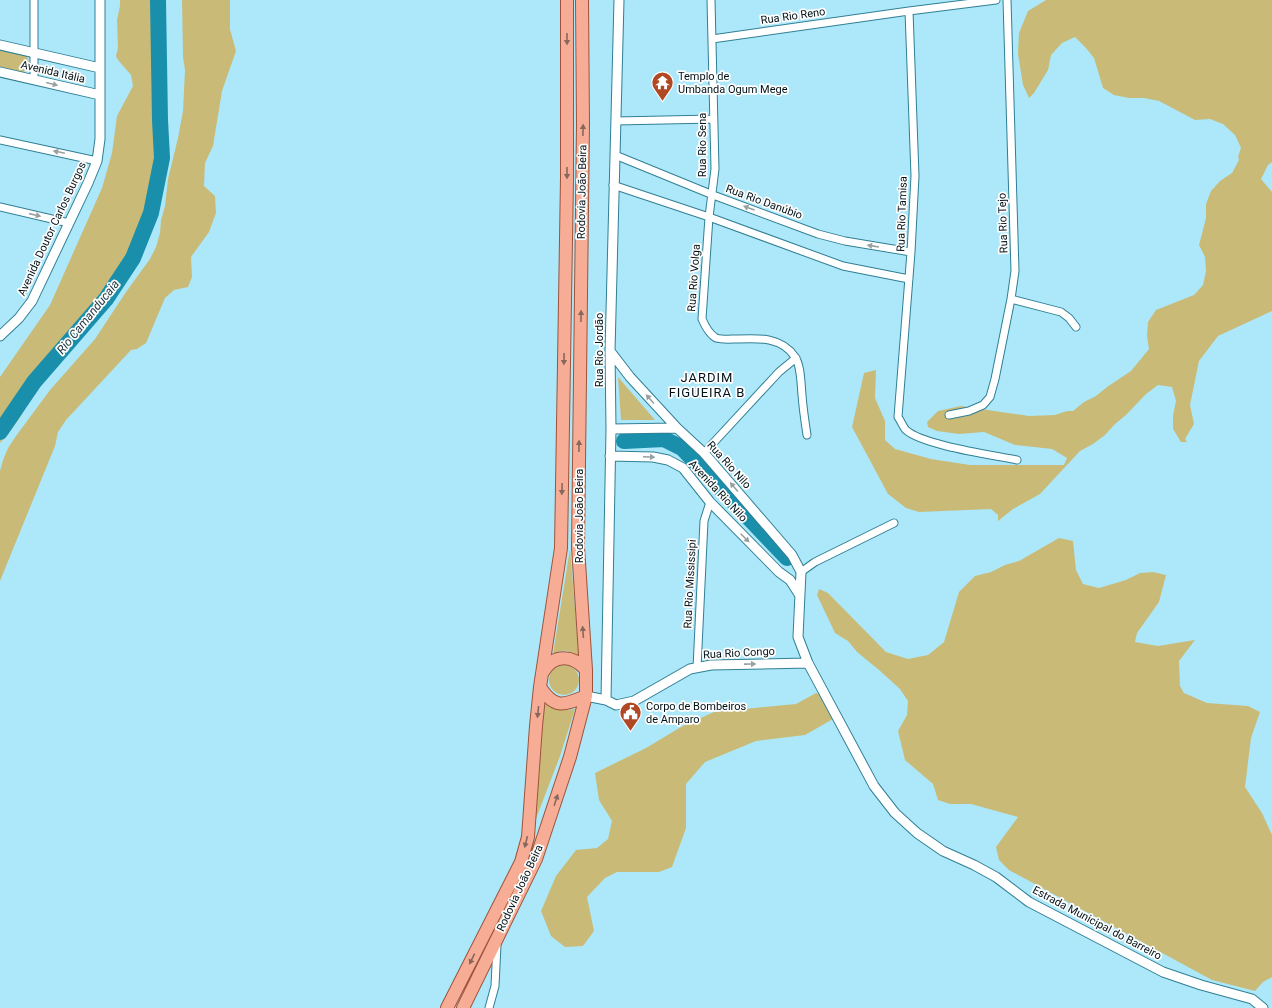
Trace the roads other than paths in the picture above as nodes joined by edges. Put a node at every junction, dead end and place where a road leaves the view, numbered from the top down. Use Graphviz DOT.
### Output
graph roads {
  1 [pos="34,0"];
  2 [pos="100,0"];
  3 [pos="567,0"];
  4 [pos="582,0"];
  5 [pos="619,0"];
  6 [pos="711,0"];
  7 [pos="996,0"];
  8 [pos="1008,0"];
  9 [pos="909,11"];
  10 [pos="712,39"];
  11 [pos="0,46"];
  12 [pos="34,53"];
  13 [pos="100,68"];
  14 [pos="0,72"];
  15 [pos="34,79"];
  16 [pos="100,95"];
  17 [pos="713,119"];
  18 [pos="616,121"];
  19 [pos="0,140"];
  20 [pos="614,154"];
  21 [pos="97,160"];
  22 [pos="614,185"];
  23 [pos="712,195"];
  24 [pos="0,207"];
  25 [pos="709,217"];
  26 [pos="69,223"];
  27 [pos="912,252"];
  28 [pos="909,279"];
  29 [pos="1011,300"];
  30 [pos="1076,327"];
  31 [pos="0,336"];
  32 [pos="610,351"];
  33 [pos="796,358"];
  34 [pos="949,415"];
  35 [pos="611,428"];
  36 [pos="676,428"];
  37 [pos="807,435"];
  38 [pos="704,453"];
  39 [pos="610,456"];
  40 [pos="1017,460"];
  41 [pos="710,502"];
  42 [pos="894,522"];
  43 [pos="801,572"];
  44 [pos="790,580"];
  45 [pos="799,594"];
  46 [pos="808,663"];
  47 [pos="697,668"];
  48 [pos="586,670"];
  49 [pos="542,674"];
  50 [pos="540,687"];
  51 [pos="586,696"];
  52 [pos="606,700"];
  53 [pos="497,938"];
  54 [pos="448,1008"];
  55 [pos="463,1008"];
  56 [pos="489,1008"];
  57 [pos="1263,1008"];
  1 -- 12 [label="street"];
  2 -- 13 [label="street, Avenida Doutor Carlos Burgos"];
  3 -- 49 [label="main road, Rodovia João Beira, one-way"];
  48 -- 4 [label="main road, Rodovia João Beira, one-way"];
  5 -- 18 [label="street, Rua Rio Jordão"];
  6 -- 10 [label="street, Rua Rio Sena"];
  7 -- 9 [label="street, Rua Rio Reno"];
  8 -- 29 [label="street, Rua Rio Tejo"];
  9 -- 10 [label="street, Rua Rio Reno"];
  9 -- 27 [label="street, Rua Rio Tamisa"];
  10 -- 17 [label="street, Rua Rio Sena"];
  11 -- 12 [label="street, Avenida Itália"];
  12 -- 13 [label="street, Avenida Itália"];
  12 -- 15 [label="street"];
  13 -- 16 [label="street, Avenida Doutor Carlos Burgos"];
  14 -- 15 [label="street, Avenida Itália"];
  15 -- 16 [label="street, Avenida Itália, one-way"];
  16 -- 21 [label="street, Avenida Doutor Carlos Burgos"];
  17 -- 18 [label="street"];
  17 -- 23 [label="street, Rua Rio Sena"];
  18 -- 20 [label="street, Rua Rio Jordão"];
  21 -- 19 [label="street, one-way"];
  20 -- 22 [label="street, Rua Rio Jordão"];
  20 -- 23 [label="street, Rua Rio Danúbio"];
  21 -- 26 [label="street, Avenida Doutor Carlos Burgos"];
  22 -- 25 [label="street"];
  22 -- 32 [label="street, Rua Rio Jordão"];
  23 -- 25 [label="street, Rua Rio Sena"];
  27 -- 23 [label="street, Rua Rio Danúbio, one-way"];
  24 -- 26 [label="street, one-way"];
  25 -- 28 [label="street"];
  25 -- 33 [label="street, Rua Rio Volga"];
  26 -- 31 [label="street, Avenida Doutor Carlos Burgos"];
  27 -- 28 [label="street, Rua Rio Tamisa"];
  28 -- 40 [label="street, Rua Rio Tamisa"];
  29 -- 30 [label="street"];
  29 -- 34 [label="street, Rua Rio Tejo"];
  32 -- 35 [label="street, Rua Rio Jordão"];
  36 -- 32 [label="street, Rua Rio Nilo, one-way"];
  33 -- 37 [label="street"];
  33 -- 38 [label="street"];
  35 -- 36 [label="street"];
  35 -- 39 [label="street, Rua Rio Jordão"];
  36 -- 38 [label="street, Rua Rio Nilo"];
  43 -- 38 [label="street, Rua Rio Nilo, one-way"];
  39 -- 41 [label="street, Avenida Rio Nilo, one-way"];
  39 -- 52 [label="street, Rua Rio Jordão"];
  41 -- 44 [label="street, Avenida Rio Nilo, one-way"];
  41 -- 47 [label="street, Rua Rio Mississipi"];
  42 -- 43 [label="street"];
  43 -- 44 [label="street"];
  43 -- 45 [label="street, Estrada Municipal do Barreiro"];
  44 -- 45 [label="street, Avenida Rio Nilo"];
  45 -- 46 [label="street, Estrada Municipal do Barreiro"];
  47 -- 46 [label="street, Rua Rio Congo, one-way"];
  46 -- 57 [label="street, Estrada Municipal do Barreiro"];
  47 -- 52 [label="street, Rua Rio Congo"];
  48 -- 49 [label="main road"];
  48 -- 51 [label="main road, Rodovia João Beira"];
  49 -- 50 [label="main road, Rodovia João Beira"];
  50 -- 51 [label="main road"];
  50 -- 54 [label="main road, Rodovia João Beira, one-way"];
  51 -- 52 [label="street, Rua Rio Congo"];
  53 -- 51 [label="main road, Rodovia João Beira, one-way"];
  53 -- 55 [label="main road, Rodovia João Beira"];
  53 -- 56 [label="street"];
}
